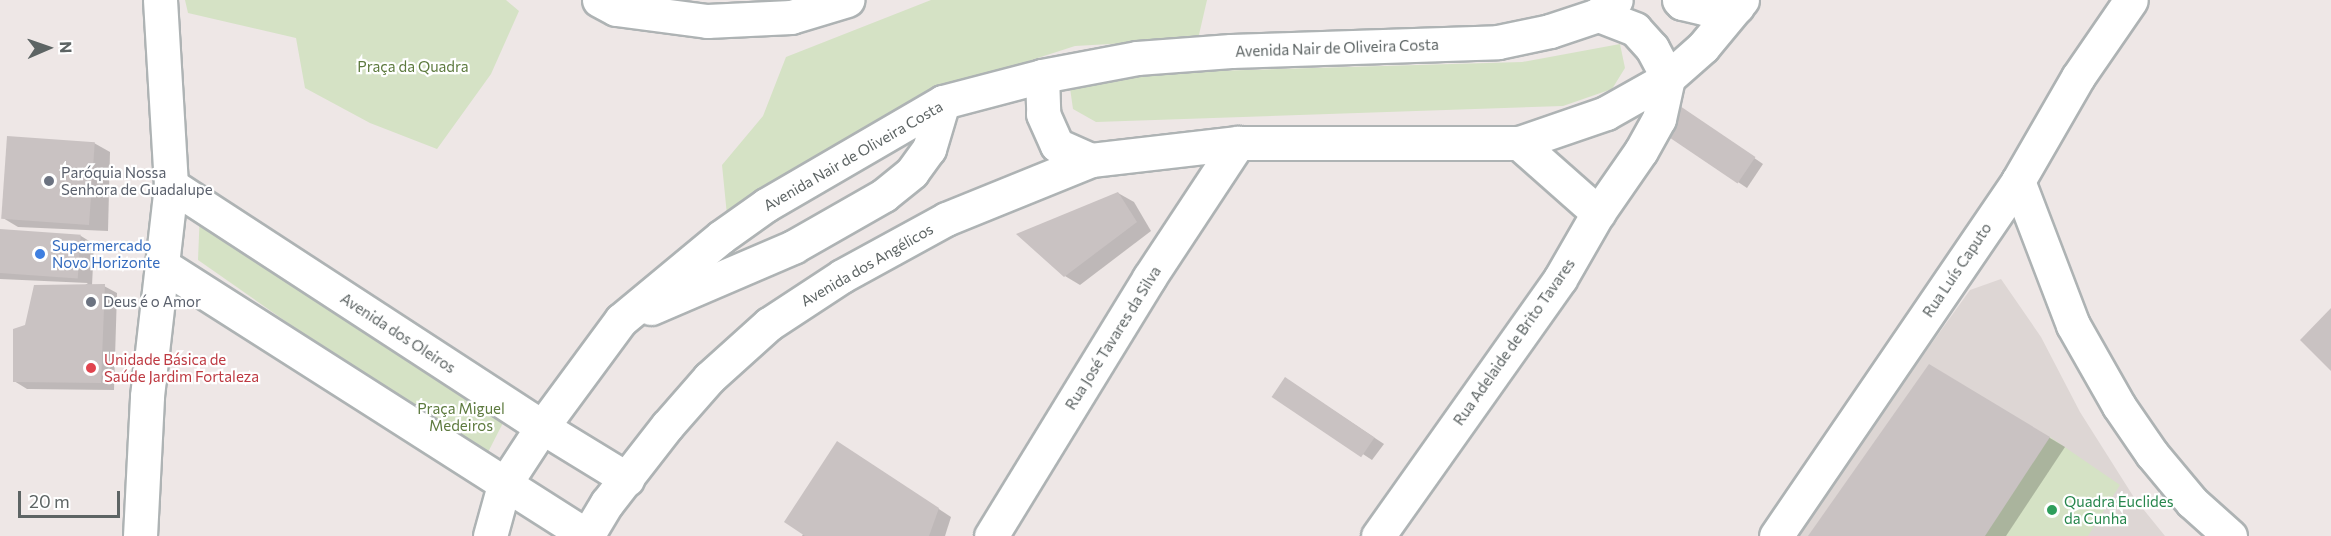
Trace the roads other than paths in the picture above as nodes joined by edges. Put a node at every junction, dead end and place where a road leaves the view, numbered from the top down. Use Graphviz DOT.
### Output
graph roads {
  1 [pos="160,0"];
  2 [pos="599,0"];
  3 [pos="847,0"];
  4 [pos="1679,0"];
  5 [pos="2131,0"];
  6 [pos="1739,4"];
  7 [pos="1607,7"];
  8 [pos="1042,76"];
  9 [pos="1668,78"];
  10 [pos="943,102"];
  11 [pos="1238,143"];
  12 [pos="1519,143"];
  13 [pos="1091,160"];
  14 [pos="2018,181"];
  15 [pos="171,185"];
  16 [pos="1598,213"];
  17 [pos="162,265"];
  18 [pos="621,321"];
  19 [pos="542,427"];
  20 [pos="627,479"];
  21 [pos="504,485"];
  22 [pos="140,536"];
  23 [pos="490,536"];
  24 [pos="587,536"];
  25 [pos="991,536"];
  26 [pos="1378,536"];
  27 [pos="1776,536"];
  28 [pos="2230,536"];
  1 -- 15 [label="street"];
  2 -- 3 [label="street"];
  4 -- 6 [label="street"];
  5 -- 14 [label="street, Rua Luís Caputo"];
  6 -- 9 [label="street"];
  7 -- 8 [label="street, Avenida Nair de Oliveira Costa"];
  7 -- 9 [label="street"];
  8 -- 10 [label="street, Avenida Nair de Oliveira Costa"];
  8 -- 13 [label="street"];
  9 -- 12 [label="street"];
  9 -- 16 [label="street, Rua Adelaide de Brito Tavares"];
  10 -- 18 [label="street, Avenida Nair de Oliveira Costa"];
  10 -- 18 [label="street"];
  11 -- 12 [label="street"];
  11 -- 13 [label="street, Avenida dos Angélicos"];
  11 -- 25 [label="street, Rua José Tavares da Silva"];
  12 -- 16 [label="street"];
  13 -- 20 [label="street, Avenida dos Angélicos"];
  14 -- 27 [label="street, Rua Luís Caputo"];
  14 -- 28 [label="street"];
  15 -- 17 [label="street"];
  15 -- 19 [label="street, Avenida dos Oleiros"];
  16 -- 26 [label="street, Rua Adelaide de Brito Tavares"];
  17 -- 21 [label="street"];
  17 -- 22 [label="street"];
  18 -- 19 [label="street, Avenida Nair de Oliveira Costa"];
  19 -- 20 [label="street, Avenida dos Oleiros"];
  19 -- 21 [label="street, Avenida Nair de Oliveira Costa"];
  20 -- 24 [label="street, Avenida dos Angélicos"];
  21 -- 23 [label="street, Avenida Nair de Oliveira Costa"];
  21 -- 24 [label="street"];
}
